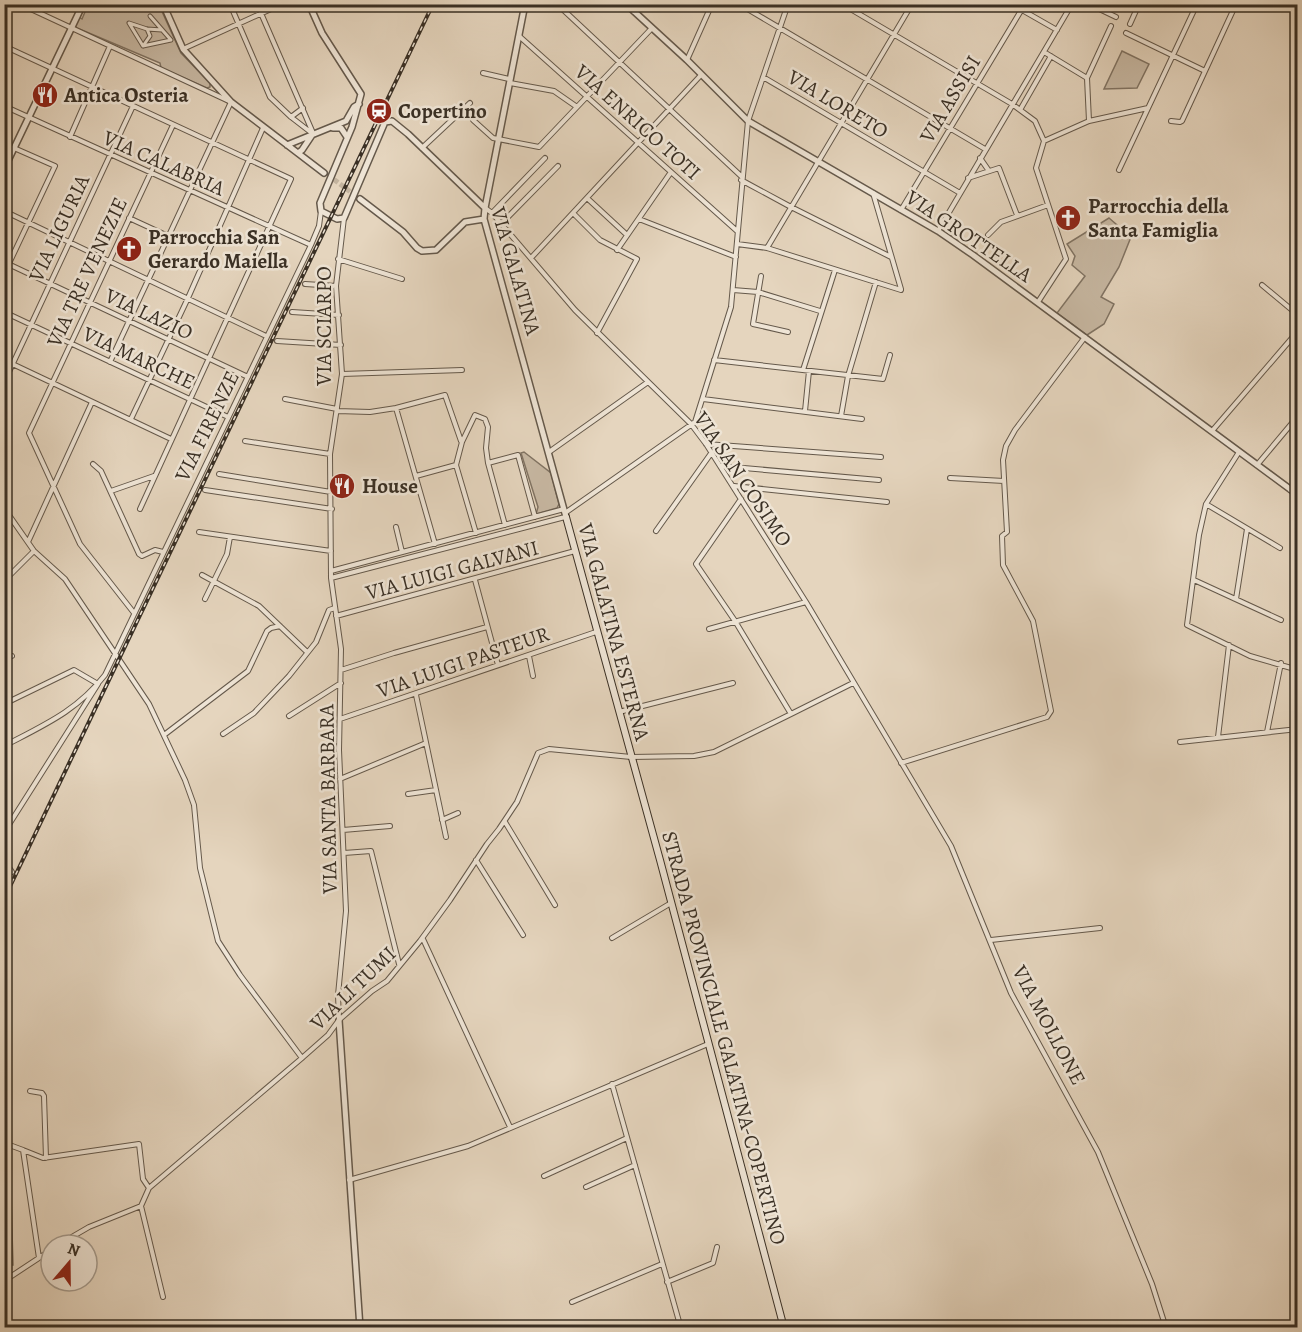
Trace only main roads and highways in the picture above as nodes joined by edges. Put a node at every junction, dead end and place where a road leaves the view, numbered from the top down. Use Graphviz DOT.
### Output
graph roads {
  1 [pos="565,513"];
  2 [pos="631,757"];
  3 [pos="784,1328"];
  1 -- 2 [label="main road, VIA GALATINA ESTERNA"];
  2 -- 3 [label="main road, STRADA PROVINCIALE GALATINA-COPERTINO"];
}
